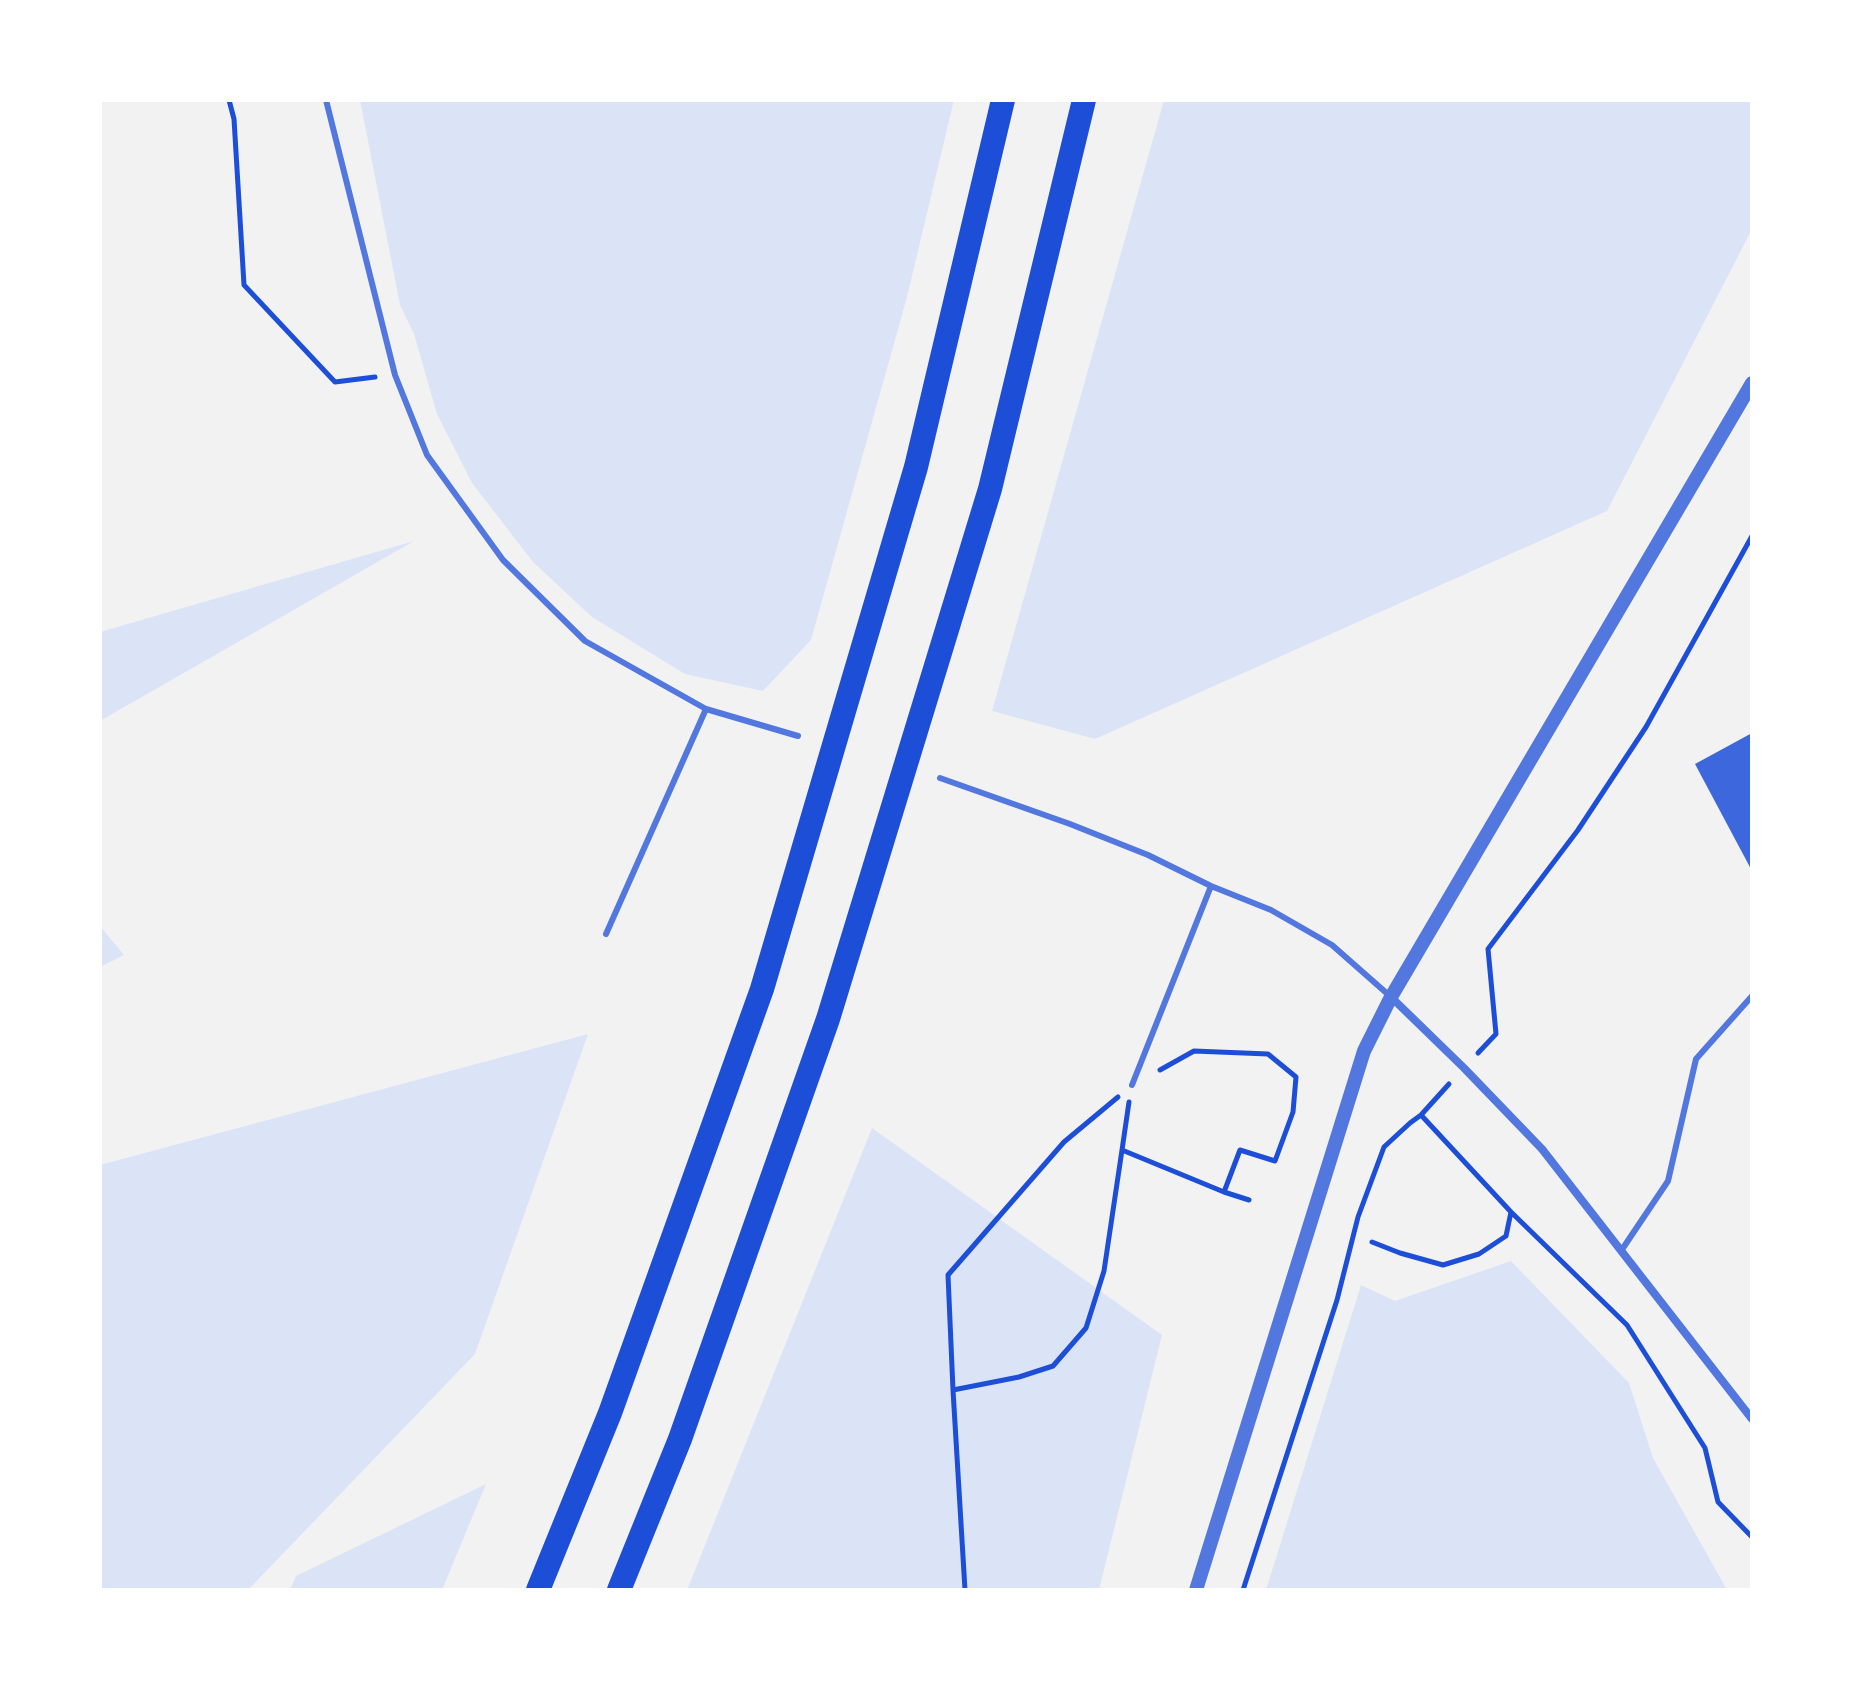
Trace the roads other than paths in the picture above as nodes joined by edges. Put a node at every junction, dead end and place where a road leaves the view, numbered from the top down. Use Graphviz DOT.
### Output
graph roads {
  1 [pos="326,100"];
  2 [pos="1003,100"];
  3 [pos="1084,100"];
  4 [pos="1752,383"];
  5 [pos="706,709"];
  6 [pos="798,736"];
  7 [pos="940,778"];
  8 [pos="1211,886"];
  9 [pos="606,934"];
  10 [pos="1752,996"];
  11 [pos="1391,997"];
  12 [pos="1132,1085"];
  13 [pos="1621,1251"];
  14 [pos="1752,1419"];
  15 [pos="538,1590"];
  16 [pos="619,1590"];
  17 [pos="1196,1590"];
  1 -- 5 [label="lane"];
  2 -- 15 [label="highway"];
  3 -- 16 [label="highway"];
  4 -- 11 [label="street"];
  5 -- 6 [label="lane"];
  5 -- 9 [label="lane"];
  7 -- 8 [label="lane"];
  8 -- 11 [label="lane"];
  8 -- 12 [label="lane"];
  10 -- 13 [label="lane"];
  11 -- 13 [label="street"];
  11 -- 17 [label="street"];
  13 -- 14 [label="street"];
}
